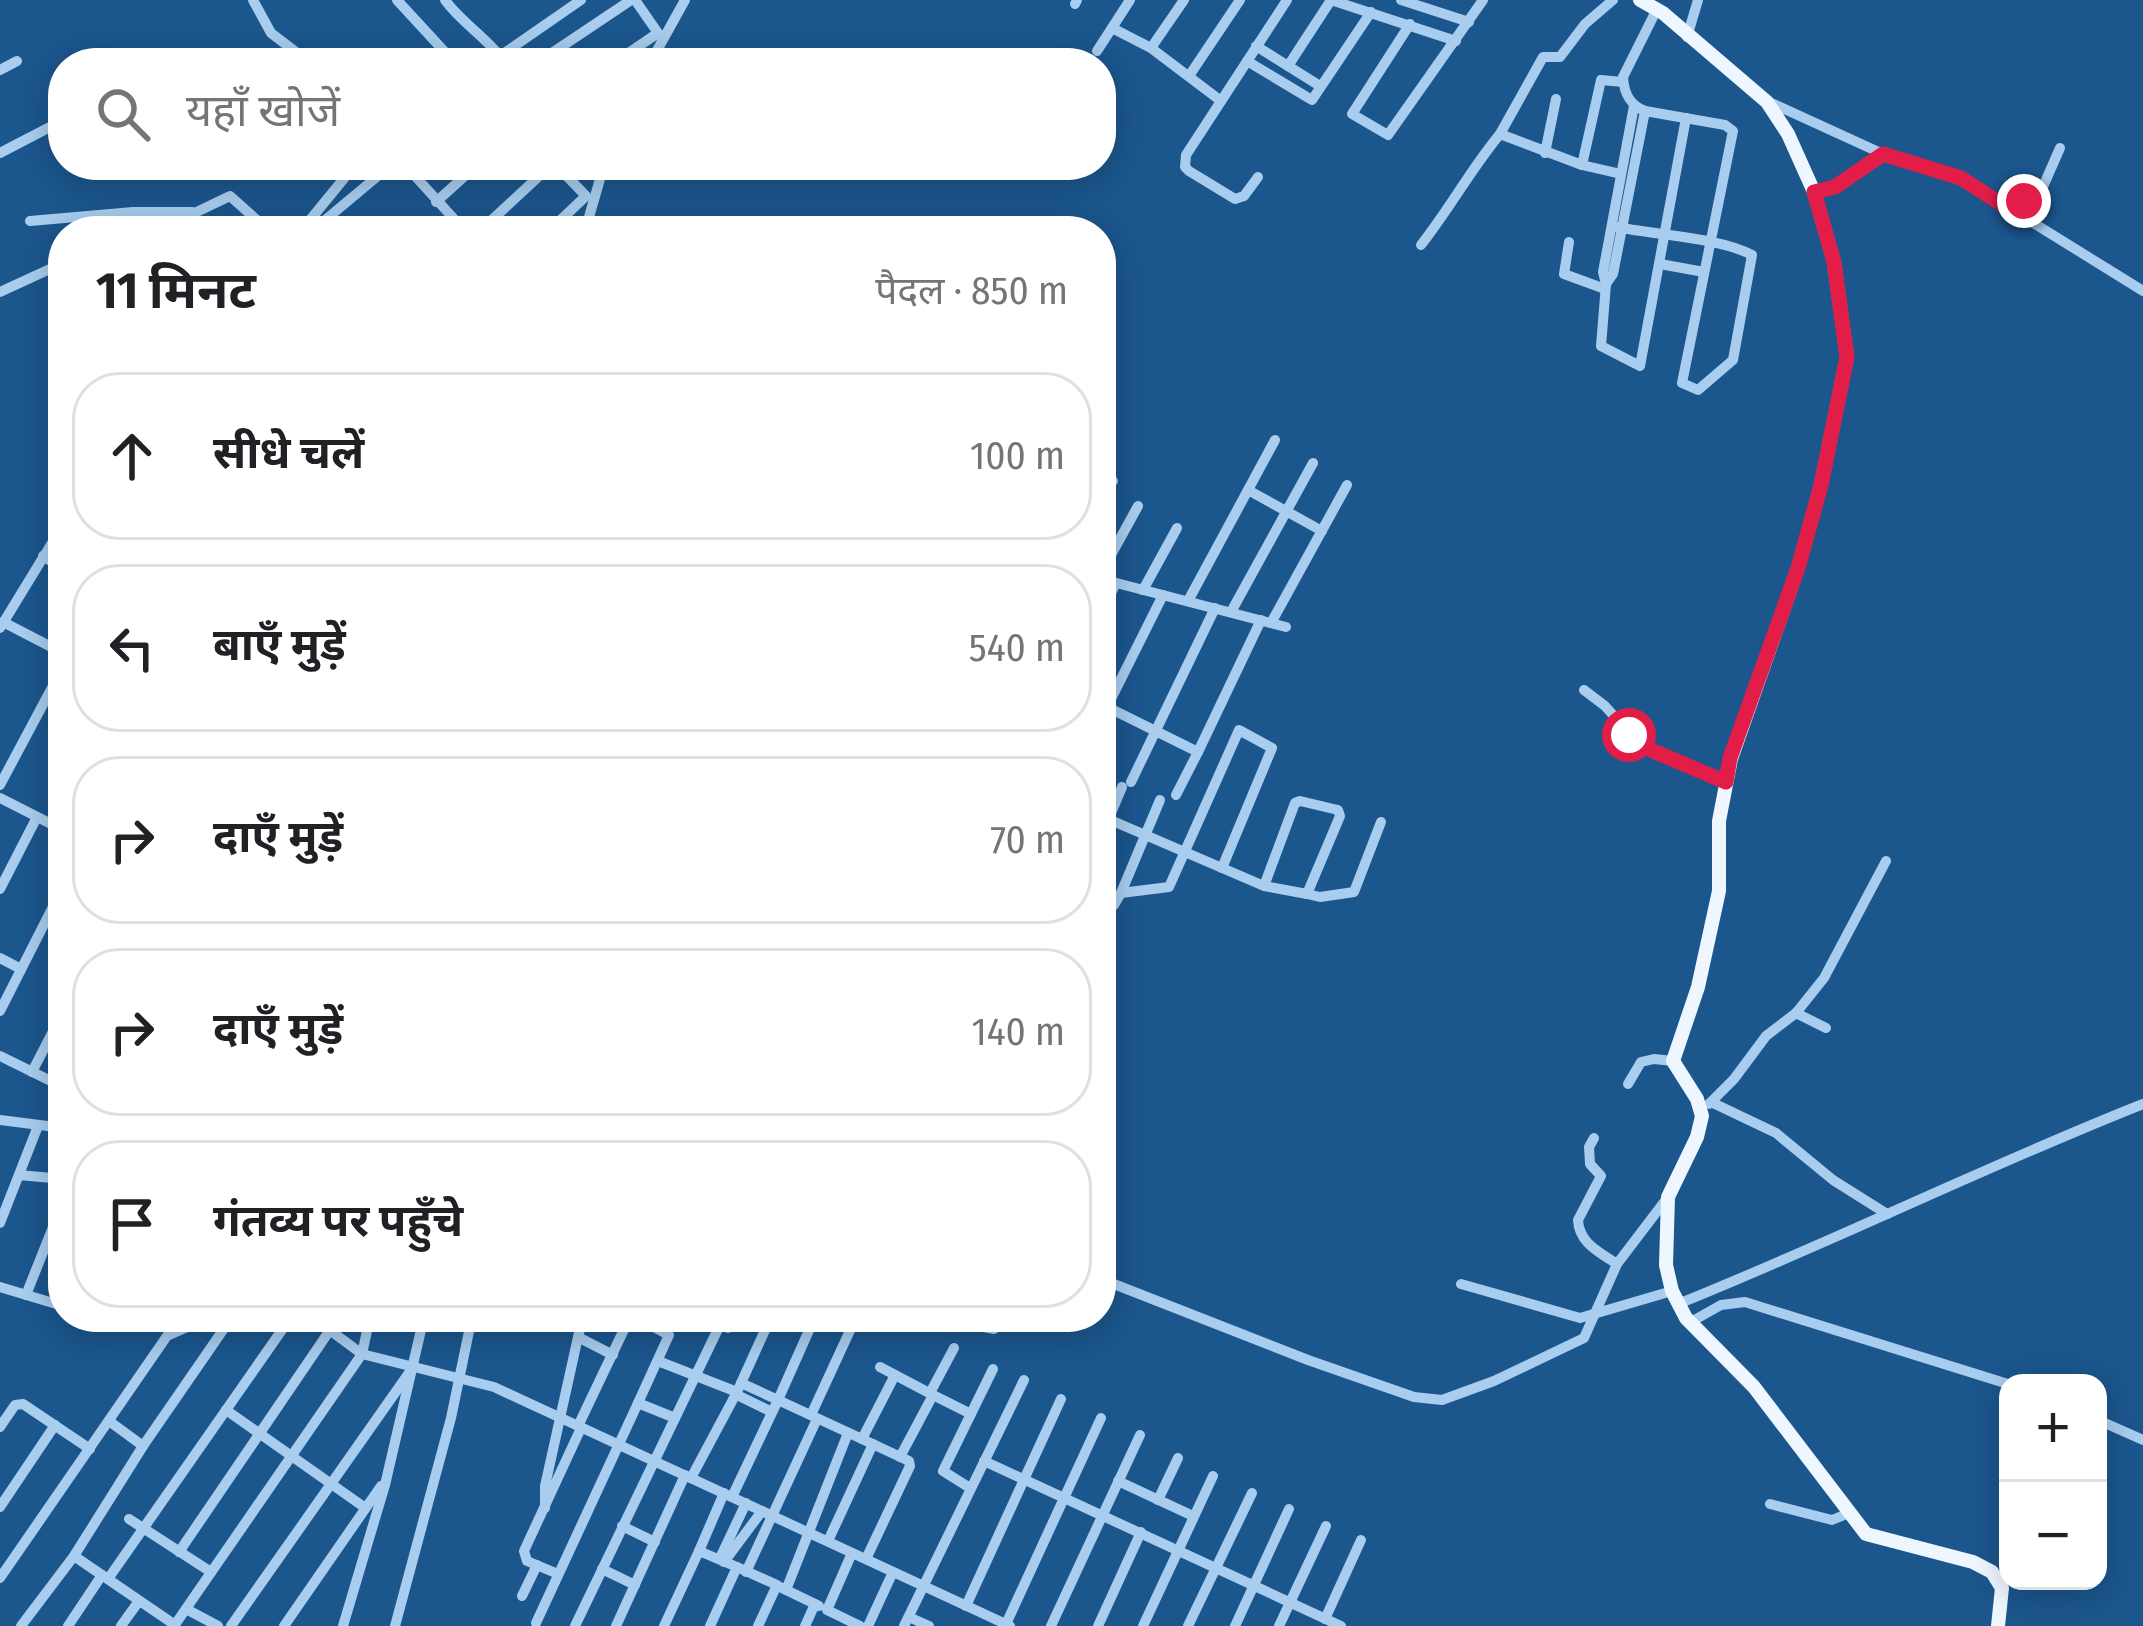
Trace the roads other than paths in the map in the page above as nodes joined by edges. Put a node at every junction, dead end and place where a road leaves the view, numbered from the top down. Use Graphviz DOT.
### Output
graph roads {
  1 [pos="253,0"];
  2 [pos="397,0"];
  3 [pos="446,0"];
  4 [pos="580,0"];
  5 [pos="633,0"];
  6 [pos="685,0"];
  7 [pos="1130,0"];
  8 [pos="1184,0"];
  9 [pos="1240,0"];
  10 [pos="1287,0"];
  11 [pos="1331,0"];
  12 [pos="1401,0"];
  13 [pos="1483,0"];
  14 [pos="1613,0"];
  15 [pos="1640,0"];
  16 [pos="1698,0"];
  17 [pos="1425,4"];
  18 [pos="1371,13"];
  19 [pos="1665,15"];
  20 [pos="1469,22"];
  21 [pos="1410,24"];
  22 [pos="1112,28"];
  23 [pos="1687,37"];
  24 [pos="1456,41"];
  25 [pos="1256,46"];
  26 [pos="291,48"];
  27 [pos="441,48"];
  28 [pos="489,48"];
  29 [pos="511,48"];
  30 [pos="560,48"];
  31 [pos="636,48"];
  32 [pos="658,48"];
  33 [pos="1099,48"];
  34 [pos="1151,48"];
  35 [pos="17,61"];
  36 [pos="1247,61"];
  37 [pos="1288,66"];
  38 [pos="0,70"];
  39 [pos="1189,76"];
  40 [pos="1623,82"];
  41 [pos="1320,86"];
  42 [pos="1556,99"];
  43 [pos="1764,100"];
  44 [pos="1221,101"];
  45 [pos="1640,108"];
  46 [pos="1687,118"];
  47 [pos="48,128"];
  48 [pos="1501,134"];
  49 [pos="2060,148"];
  50 [pos="0,153"];
  51 [pos="1545,153"];
  52 [pos="1883,154"];
  53 [pos="1582,165"];
  54 [pos="1621,174"];
  55 [pos="1258,177"];
  56 [pos="343,180"];
  57 [pos="373,180"];
  58 [pos="418,180"];
  59 [pos="460,180"];
  60 [pos="536,180"];
  61 [pos="569,180"];
  62 [pos="600,180"];
  63 [pos="1814,192"];
  64 [pos="436,202"];
  65 [pos="2012,211"];
  66 [pos="192,212"];
  67 [pos="87,216"];
  68 [pos="186,216"];
  69 [pos="252,216"];
  70 [pos="313,216"];
  71 [pos="330,216"];
  72 [pos="450,216"];
  73 [pos="497,216"];
  74 [pos="565,216"];
  75 [pos="589,216"];
  76 [pos="48,219"];
  77 [pos="30,221"];
  78 [pos="1617,227"];
  79 [pos="1666,236"];
  80 [pos="1569,242"];
  81 [pos="1421,244"];
  82 [pos="1709,244"];
  83 [pos="1660,264"];
  84 [pos="48,270"];
  85 [pos="1704,272"];
  86 [pos="1605,286"];
  87 [pos="2143,291"];
  88 [pos="0,292"];
  89 [pos="1275,440"];
  90 [pos="1313,463"];
  91 [pos="1347,485"];
  92 [pos="1248,490"];
  93 [pos="1138,506"];
  94 [pos="1286,511"];
  95 [pos="1177,528"];
  96 [pos="1322,530"];
  97 [pos="48,548"];
  98 [pos="1116,548"];
  99 [pos="43,556"];
  100 [pos="48,559"];
  101 [pos="1116,583"];
  102 [pos="1143,590"];
  103 [pos="1163,595"];
  104 [pos="1189,602"];
  105 [pos="1215,608"];
  106 [pos="1231,613"];
  107 [pos="1266,622"];
  108 [pos="2,625"];
  109 [pos="1286,627"];
  110 [pos="48,646"];
  111 [pos="1116,683"];
  112 [pos="1584,690"];
  113 [pos="48,695"];
  114 [pos="1116,712"];
  115 [pos="1156,731"];
  116 [pos="1198,752"];
  117 [pos="1726,782"];
  118 [pos="0,785"];
  119 [pos="1176,795"];
  120 [pos="0,798"];
  121 [pos="1160,800"];
  122 [pos="1116,801"];
  123 [pos="37,818"];
  124 [pos="1381,822"];
  125 [pos="48,823"];
  126 [pos="1116,823"];
  127 [pos="1146,835"];
  128 [pos="1184,852"];
  129 [pos="1886,861"];
  130 [pos="1222,868"];
  131 [pos="1264,886"];
  132 [pos="0,890"];
  133 [pos="1121,893"];
  134 [pos="1307,894"];
  135 [pos="1116,902"];
  136 [pos="48,916"];
  137 [pos="0,958"];
  138 [pos="21,969"];
  139 [pos="0,1010"];
  140 [pos="1796,1013"];
  141 [pos="1826,1028"];
  142 [pos="48,1041"];
  143 [pos="0,1056"];
  144 [pos="1673,1061"];
  145 [pos="32,1072"];
  146 [pos="48,1080"];
  147 [pos="1628,1084"];
  148 [pos="2143,1104"];
  149 [pos="1707,1105"];
  150 [pos="0,1120"];
  151 [pos="38,1126"];
  152 [pos="48,1127"];
  153 [pos="1594,1138"];
  154 [pos="19,1174"];
  155 [pos="48,1177"];
  156 [pos="1668,1197"];
  157 [pos="1887,1214"];
  158 [pos="0,1223"];
  159 [pos="48,1240"];
  160 [pos="1617,1264"];
  161 [pos="1461,1284"];
  162 [pos="1116,1285"];
  163 [pos="0,1287"];
  164 [pos="26,1295"];
  165 [pos="48,1302"];
  166 [pos="1681,1308"];
  167 [pos="1596,1315"];
  168 [pos="176,1332"];
  169 [pos="222,1332"];
  170 [pos="281,1332"];
  171 [pos="329,1332"];
  172 [pos="333,1332"];
  173 [pos="367,1332"];
  174 [pos="421,1332"];
  175 [pos="469,1332"];
  176 [pos="579,1332"];
  177 [pos="625,1332"];
  178 [pos="663,1332"];
  179 [pos="721,1332"];
  180 [pos="764,1332"];
  181 [pos="808,1332"];
  182 [pos="851,1332"];
  183 [pos="578,1337"];
  184 [pos="954,1348"];
  185 [pos="362,1354"];
  186 [pos="613,1355"];
  187 [pos="658,1360"];
  188 [pos="414,1366"];
  189 [pos="880,1367"];
  190 [pos="993,1369"];
  191 [pos="697,1376"];
  192 [pos="895,1376"];
  193 [pos="460,1378"];
  194 [pos="1024,1380"];
  195 [pos="1999,1381"];
  196 [pos="738,1390"];
  197 [pos="932,1394"];
  198 [pos="1061,1399"];
  199 [pos="638,1403"];
  200 [pos="775,1406"];
  201 [pos="226,1411"];
  202 [pos="971,1414"];
  203 [pos="559,1417"];
  204 [pos="814,1417"];
  205 [pos="675,1418"];
  206 [pos="1101,1418"];
  207 [pos="109,1421"];
  208 [pos="2107,1424"];
  209 [pos="55,1425"];
  210 [pos="0,1427"];
  211 [pos="580,1427"];
  212 [pos="260,1433"];
  213 [pos="848,1433"];
  214 [pos="1140,1436"];
  215 [pos="2143,1440"];
  216 [pos="868,1442"];
  217 [pos="617,1444"];
  218 [pos="143,1446"];
  219 [pos="90,1449"];
  220 [pos="292,1457"];
  221 [pos="900,1457"];
  222 [pos="1178,1458"];
  223 [pos="652,1461"];
  224 [pos="984,1461"];
  225 [pos="1213,1476"];
  226 [pos="688,1477"];
  227 [pos="1023,1479"];
  228 [pos="1118,1481"];
  229 [pos="330,1483"];
  230 [pos="385,1485"];
  231 [pos="970,1488"];
  232 [pos="1252,1493"];
  233 [pos="728,1495"];
  234 [pos="1064,1497"];
  235 [pos="1158,1500"];
  236 [pos="746,1503"];
  237 [pos="1770,1504"];
  238 [pos="0,1507"];
  239 [pos="364,1507"];
  240 [pos="545,1508"];
  241 [pos="1288,1509"];
  242 [pos="766,1513"];
  243 [pos="1849,1513"];
  244 [pos="1102,1514"];
  245 [pos="1193,1516"];
  246 [pos="129,1519"];
  247 [pos="622,1526"];
  248 [pos="1326,1526"];
  249 [pos="144,1529"];
  250 [pos="1141,1532"];
  251 [pos="811,1534"];
  252 [pos="1361,1540"];
  253 [pos="828,1541"];
  254 [pos="655,1542"];
  255 [pos="1178,1549"];
  256 [pos="699,1551"];
  257 [pos="179,1552"];
  258 [pos="852,1553"];
  259 [pos="74,1556"];
  260 [pos="866,1559"];
  261 [pos="722,1560"];
  262 [pos="537,1565"];
  263 [pos="1215,1567"];
  264 [pos="602,1569"];
  265 [pos="742,1570"];
  266 [pos="211,1572"];
  267 [pos="893,1572"];
  268 [pos="1,1574"];
  269 [pos="558,1574"];
  270 [pos="105,1577"];
  271 [pos="635,1585"];
  272 [pos="1253,1585"];
  273 [pos="925,1586"];
  274 [pos="782,1588"];
  275 [pos="522,1596"];
  276 [pos="139,1601"];
  277 [pos="1289,1602"];
  278 [pos="966,1606"];
  279 [pos="821,1607"];
  280 [pos="186,1609"];
  281 [pos="908,1622"];
  282 [pos="536,1623"];
  283 [pos="1332,1623"];
  284 [pos="174,1625"];
  285 [pos="1008,1625"];
  286 [pos="21,1626"];
  287 [pos="68,1626"];
  288 [pos="121,1626"];
  289 [pos="218,1626"];
  290 [pos="231,1626"];
  291 [pos="284,1626"];
  292 [pos="344,1626"];
  293 [pos="395,1626"];
  294 [pos="575,1626"];
  295 [pos="616,1626"];
  296 [pos="664,1626"];
  297 [pos="710,1626"];
  298 [pos="758,1626"];
  299 [pos="805,1626"];
  300 [pos="864,1626"];
  301 [pos="929,1626"];
  302 [pos="1051,1626"];
  303 [pos="1098,1626"];
  304 [pos="1143,1626"];
  305 [pos="1188,1626"];
  306 [pos="1234,1626"];
  307 [pos="1279,1626"];
  308 [pos="1998,1626"];
  1 -- 26 [label="street"];
  2 -- 27 [label="street"];
  3 -- 28 [label="street"];
  4 -- 29 [label="street"];
  5 -- 30 [label="street"];
  5 -- 31 [label="street"];
  6 -- 32 [label="street"];
  7 -- 22 [label="street"];
  8 -- 34 [label="street"];
  9 -- 39 [label="street"];
  10 -- 25 [label="street"];
  11 -- 18 [label="street"];
  11 -- 37 [label="street"];
  12 -- 17 [label="street"];
  13 -- 20 [label="street"];
  14 -- 48 [label="street"];
  15 -- 19 [label="main road"];
  16 -- 23 [label="street"];
  17 -- 20 [label="street"];
  18 -- 21 [label="street"];
  18 -- 41 [label="street"];
  19 -- 23 [label="main road"];
  19 -- 40 [label="street"];
  20 -- 24 [label="street"];
  21 -- 24 [label="street"];
  21 -- 24 [label="street"];
  22 -- 33 [label="street"];
  22 -- 34 [label="street"];
  23 -- 43 [label="main road"];
  25 -- 36 [label="street"];
  25 -- 37 [label="street"];
  34 -- 39 [label="street"];
  35 -- 38 [label="street"];
  36 -- 41 [label="street"];
  36 -- 44 [label="street"];
  37 -- 41 [label="street"];
  39 -- 44 [label="street"];
  40 -- 45 [label="street"];
  40 -- 53 [label="street"];
  42 -- 51 [label="street"];
  43 -- 52 [label="street"];
  43 -- 63 [label="main road"];
  44 -- 55 [label="street"];
  45 -- 46 [label="street"];
  45 -- 54 [label="street"];
  45 -- 78 [label="street"];
  46 -- 79 [label="street"];
  46 -- 82 [label="street"];
  47 -- 50 [label="street"];
  48 -- 51 [label="street"];
  48 -- 81 [label="street"];
  49 -- 65 [label="street"];
  51 -- 53 [label="street"];
  52 -- 63 [label="street"];
  52 -- 65 [label="street"];
  53 -- 54 [label="street"];
  54 -- 78 [label="street"];
  56 -- 70 [label="street"];
  57 -- 71 [label="street"];
  58 -- 64 [label="street"];
  59 -- 64 [label="street"];
  60 -- 73 [label="street"];
  61 -- 74 [label="street"];
  62 -- 75 [label="street"];
  63 -- 117 [label="main road"];
  64 -- 72 [label="street"];
  65 -- 87 [label="street"];
  66 -- 67 [label="street"];
  66 -- 68 [label="street"];
  66 -- 69 [label="street"];
  76 -- 77 [label="street"];
  78 -- 79 [label="street"];
  78 -- 86 [label="street"];
  79 -- 82 [label="street"];
  79 -- 83 [label="street"];
  80 -- 86 [label="street"];
  82 -- 85 [label="street"];
  82 -- 85 [label="street"];
  83 -- 85 [label="street"];
  83 -- 86 [label="street"];
  84 -- 88 [label="street"];
  89 -- 92 [label="street"];
  90 -- 94 [label="street"];
  91 -- 96 [label="street"];
  92 -- 94 [label="street"];
  92 -- 104 [label="street"];
  93 -- 98 [label="street"];
  94 -- 96 [label="street"];
  94 -- 106 [label="street"];
  95 -- 102 [label="street"];
  96 -- 107 [label="street"];
  97 -- 99 [label="street"];
  99 -- 100 [label="street"];
  99 -- 108 [label="street"];
  101 -- 102 [label="street"];
  102 -- 103 [label="street"];
  103 -- 104 [label="street"];
  103 -- 111 [label="street"];
  104 -- 105 [label="street"];
  105 -- 106 [label="street"];
  105 -- 115 [label="street"];
  106 -- 107 [label="street"];
  107 -- 109 [label="street"];
  107 -- 116 [label="street"];
  108 -- 110 [label="street"];
  112 -- 117 [label="street"];
  113 -- 118 [label="street"];
  114 -- 115 [label="street"];
  115 -- 116 [label="street"];
  115 -- 122 [label="street"];
  116 -- 119 [label="street"];
  117 -- 144 [label="main road"];
  120 -- 123 [label="street"];
  121 -- 127 [label="street"];
  123 -- 125 [label="street"];
  123 -- 132 [label="street"];
  124 -- 134 [label="street"];
  126 -- 127 [label="street"];
  127 -- 128 [label="street"];
  127 -- 133 [label="street"];
  128 -- 130 [label="street"];
  128 -- 130 [label="street"];
  128 -- 133 [label="street"];
  129 -- 140 [label="street"];
  130 -- 131 [label="street"];
  131 -- 134 [label="street"];
  131 -- 134 [label="street"];
  133 -- 135 [label="street"];
  136 -- 138 [label="street"];
  137 -- 138 [label="street"];
  138 -- 139 [label="street"];
  140 -- 141 [label="street"];
  140 -- 149 [label="street"];
  142 -- 145 [label="street"];
  143 -- 145 [label="street"];
  144 -- 147 [label="street"];
  144 -- 149 [label="main road"];
  145 -- 146 [label="street"];
  148 -- 157 [label="street"];
  149 -- 156 [label="main road"];
  149 -- 157 [label="street"];
  150 -- 151 [label="street"];
  151 -- 152 [label="street"];
  151 -- 154 [label="street"];
  153 -- 160 [label="street"];
  154 -- 155 [label="street"];
  154 -- 158 [label="street"];
  156 -- 160 [label="street"];
  156 -- 166 [label="main road"];
  157 -- 166 [label="street"];
  159 -- 164 [label="street"];
  160 -- 167 [label="street"];
  161 -- 167 [label="street"];
  162 -- 167 [label="street"];
  163 -- 164 [label="street"];
  164 -- 165 [label="street"];
  166 -- 167 [label="street"];
  166 -- 195 [label="street"];
  166 -- 243 [label="main road"];
  168 -- 207 [label="street"];
  169 -- 218 [label="street"];
  170 -- 201 [label="street"];
  171 -- 212 [label="street"];
  172 -- 185 [label="street"];
  173 -- 185 [label="street"];
  174 -- 188 [label="street"];
  175 -- 193 [label="street"];
  176 -- 183 [label="street"];
  177 -- 186 [label="street"];
  178 -- 187 [label="street"];
  179 -- 191 [label="street"];
  180 -- 196 [label="street"];
  181 -- 200 [label="street"];
  182 -- 204 [label="street"];
  183 -- 186 [label="street"];
  183 -- 203 [label="street"];
  184 -- 197 [label="street"];
  185 -- 188 [label="street"];
  185 -- 220 [label="street"];
  186 -- 211 [label="street"];
  187 -- 191 [label="street"];
  187 -- 199 [label="street"];
  188 -- 193 [label="street"];
  188 -- 229 [label="street"];
  188 -- 230 [label="street"];
  189 -- 192 [label="street"];
  190 -- 202 [label="street"];
  191 -- 196 [label="street"];
  191 -- 205 [label="street"];
  192 -- 197 [label="street"];
  192 -- 216 [label="street"];
  193 -- 203 [label="street"];
  193 -- 293 [label="street"];
  194 -- 224 [label="street"];
  196 -- 200 [label="street"];
  196 -- 226 [label="street"];
  197 -- 202 [label="street"];
  197 -- 221 [label="street"];
  198 -- 227 [label="street"];
  199 -- 205 [label="street"];
  199 -- 217 [label="street"];
  200 -- 204 [label="street"];
  200 -- 233 [label="street"];
  201 -- 212 [label="street"];
  201 -- 249 [label="street"];
  202 -- 231 [label="street"];
  203 -- 211 [label="street"];
  203 -- 240 [label="street"];
  204 -- 213 [label="street"];
  204 -- 242 [label="street"];
  205 -- 223 [label="street"];
  206 -- 234 [label="street"];
  207 -- 218 [label="street"];
  207 -- 219 [label="street"];
  208 -- 215 [label="street"];
  209 -- 210 [label="street"];
  209 -- 219 [label="street"];
  209 -- 238 [label="street"];
  211 -- 217 [label="street"];
  211 -- 240 [label="street"];
  212 -- 220 [label="street"];
  212 -- 257 [label="street"];
  213 -- 216 [label="street"];
  213 -- 251 [label="street"];
  214 -- 228 [label="street"];
  216 -- 221 [label="street"];
  216 -- 253 [label="street"];
  217 -- 223 [label="street"];
  217 -- 269 [label="street"];
  218 -- 259 [label="street"];
  219 -- 268 [label="street"];
  220 -- 229 [label="street"];
  220 -- 266 [label="street"];
  221 -- 260 [label="street"];
  222 -- 235 [label="street"];
  223 -- 226 [label="street"];
  223 -- 247 [label="street"];
  224 -- 227 [label="street"];
  224 -- 231 [label="street"];
  225 -- 245 [label="street"];
  226 -- 233 [label="street"];
  226 -- 254 [label="street"];
  227 -- 234 [label="street"];
  227 -- 278 [label="street"];
  228 -- 235 [label="street"];
  228 -- 244 [label="street"];
  229 -- 239 [label="street"];
  229 -- 290 [label="street"];
  230 -- 239 [label="street"];
  230 -- 292 [label="street"];
  231 -- 273 [label="street"];
  232 -- 263 [label="street"];
  233 -- 236 [label="street"];
  233 -- 256 [label="street"];
  234 -- 244 [label="street"];
  234 -- 285 [label="street"];
  235 -- 245 [label="street"];
  236 -- 242 [label="street"];
  236 -- 261 [label="street"];
  237 -- 243 [label="street"];
  239 -- 291 [label="street"];
  240 -- 262 [label="street"];
  241 -- 272 [label="street"];
  242 -- 251 [label="street"];
  242 -- 261 [label="street"];
  242 -- 265 [label="street"];
  243 -- 308 [label="main road"];
  244 -- 250 [label="street"];
  244 -- 302 [label="street"];
  245 -- 255 [label="street"];
  246 -- 249 [label="street"];
  247 -- 254 [label="street"];
  247 -- 264 [label="street"];
  248 -- 277 [label="street"];
  249 -- 257 [label="street"];
  249 -- 270 [label="street"];
  250 -- 255 [label="street"];
  250 -- 303 [label="street"];
  251 -- 253 [label="street"];
  251 -- 274 [label="street"];
  252 -- 283 [label="street"];
  253 -- 258 [label="street"];
  254 -- 271 [label="street"];
  255 -- 263 [label="street"];
  255 -- 304 [label="street"];
  256 -- 261 [label="street"];
  256 -- 296 [label="street"];
  257 -- 266 [label="street"];
  258 -- 260 [label="street"];
  258 -- 279 [label="street"];
  259 -- 270 [label="street"];
  259 -- 286 [label="street"];
  260 -- 267 [label="street"];
  261 -- 265 [label="street"];
  262 -- 269 [label="street"];
  262 -- 275 [label="street"];
  263 -- 272 [label="street"];
  263 -- 305 [label="street"];
  264 -- 271 [label="street"];
  264 -- 294 [label="street"];
  265 -- 274 [label="street"];
  265 -- 297 [label="street"];
  266 -- 280 [label="street"];
  267 -- 273 [label="street"];
  267 -- 300 [label="street"];
  269 -- 282 [label="street"];
  270 -- 276 [label="street"];
  270 -- 287 [label="street"];
  271 -- 295 [label="street"];
  272 -- 277 [label="street"];
  272 -- 306 [label="street"];
  273 -- 278 [label="street"];
  273 -- 281 [label="street"];
  274 -- 279 [label="street"];
  274 -- 298 [label="street"];
  276 -- 284 [label="street"];
  276 -- 288 [label="street"];
  277 -- 283 [label="street"];
  277 -- 307 [label="street"];
  278 -- 285 [label="street"];
  279 -- 299 [label="street"];
  279 -- 300 [label="street"];
  280 -- 284 [label="street"];
  280 -- 289 [label="street"];
  281 -- 301 [label="street"];
}
